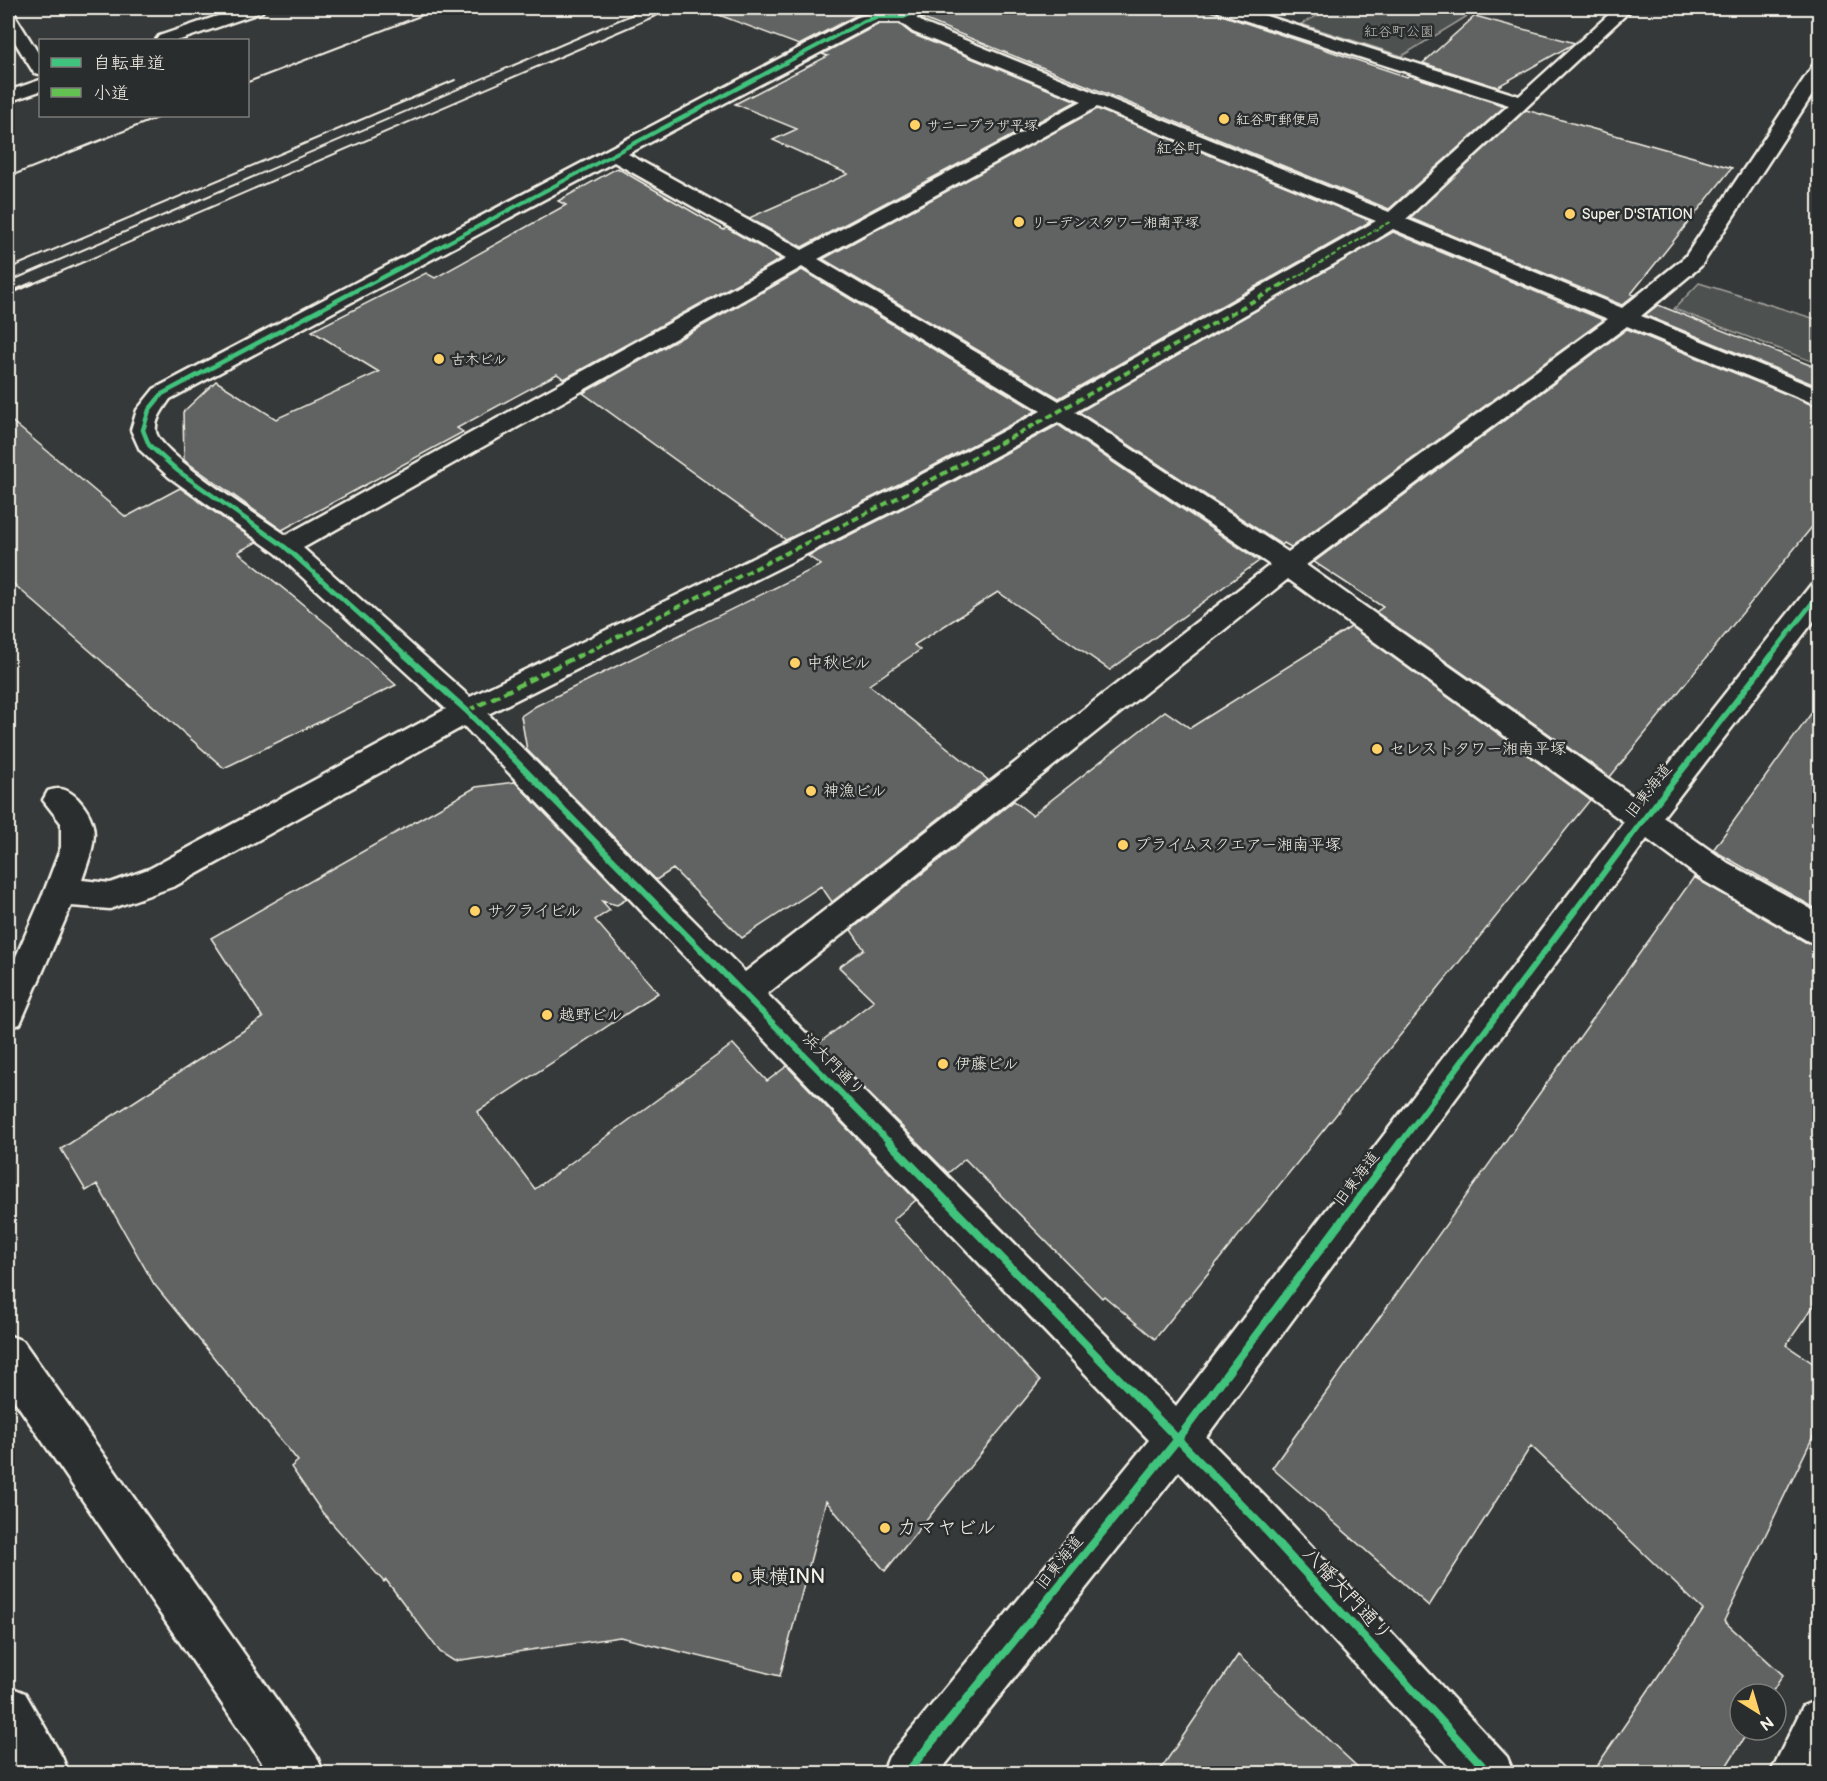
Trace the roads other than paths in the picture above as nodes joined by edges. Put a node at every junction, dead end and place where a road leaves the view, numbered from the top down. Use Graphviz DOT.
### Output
graph roads {
  1 [pos="256,8"];
  2 [pos="923,8"];
  3 [pos="1225,8"];
  4 [pos="1625,8"];
  5 [pos="1299,12"];
  6 [pos="904,17"];
  7 [pos="8,18"];
  8 [pos="1275,24"];
  9 [pos="168,39"];
  10 [pos="39,67"];
  11 [pos="1820,68"];
  12 [pos="39,85"];
  13 [pos="8,97"];
  14 [pos="1097,100"];
  15 [pos="1520,102"];
  16 [pos="612,153"];
  17 [pos="1391,221"];
  18 [pos="802,259"];
  19 [pos="1626,317"];
  20 [pos="1820,399"];
  21 [pos="1058,411"];
  22 [pos="285,547"];
  23 [pos="1288,565"];
  24 [pos="1820,593"];
  25 [pos="467,711"];
  26 [pos="59,800"];
  27 [pos="1644,819"];
  28 [pos="61,892"];
  29 [pos="1820,931"];
  30 [pos="742,993"];
  31 [pos="8,1013"];
  32 [pos="8,1356"];
  33 [pos="1178,1439"];
  34 [pos="8,1710"];
  35 [pos="1820,1723"];
  36 [pos="45,1773"];
  37 [pos="300,1773"];
  38 [pos="906,1773"];
  39 [pos="1490,1773"];
  40 [pos="1794,1773"];
  1 -- 9 [label="street"];
  2 -- 6 [label="street"];
  3 -- 8 [label="street"];
  4 -- 15 [label="street"];
  5 -- 8 [label="street"];
  6 -- 14 [label="street"];
  6 -- 16 [label="street, 浜大門通り"];
  7 -- 10 [label="street"];
  8 -- 15 [label="street"];
  11 -- 19 [label="street"];
  12 -- 13 [label="street"];
  14 -- 17 [label="street"];
  14 -- 18 [label="street"];
  15 -- 17 [label="street"];
  16 -- 18 [label="street"];
  16 -- 22 [label="street, 浜大門通り"];
  17 -- 19 [label="street"];
  17 -- 21 [label="street"];
  18 -- 21 [label="street"];
  18 -- 22 [label="street"];
  19 -- 20 [label="street"];
  19 -- 23 [label="street"];
  21 -- 23 [label="street"];
  21 -- 25 [label="street"];
  22 -- 25 [label="street, 浜大門通り"];
  23 -- 27 [label="street"];
  23 -- 30 [label="street"];
  24 -- 27 [label="street, 旧東海道"];
  25 -- 28 [label="street"];
  25 -- 30 [label="street, 浜大門通り"];
  26 -- 28 [label="street"];
  27 -- 29 [label="street"];
  27 -- 33 [label="street, 旧東海道"];
  28 -- 31 [label="street"];
  30 -- 33 [label="street, 浜大門通り"];
  32 -- 37 [label="street"];
  33 -- 38 [label="street, 旧東海道"];
  33 -- 39 [label="street, 八幡大門通り"];
  34 -- 36 [label="street"];
  35 -- 40 [label="street"];
}
